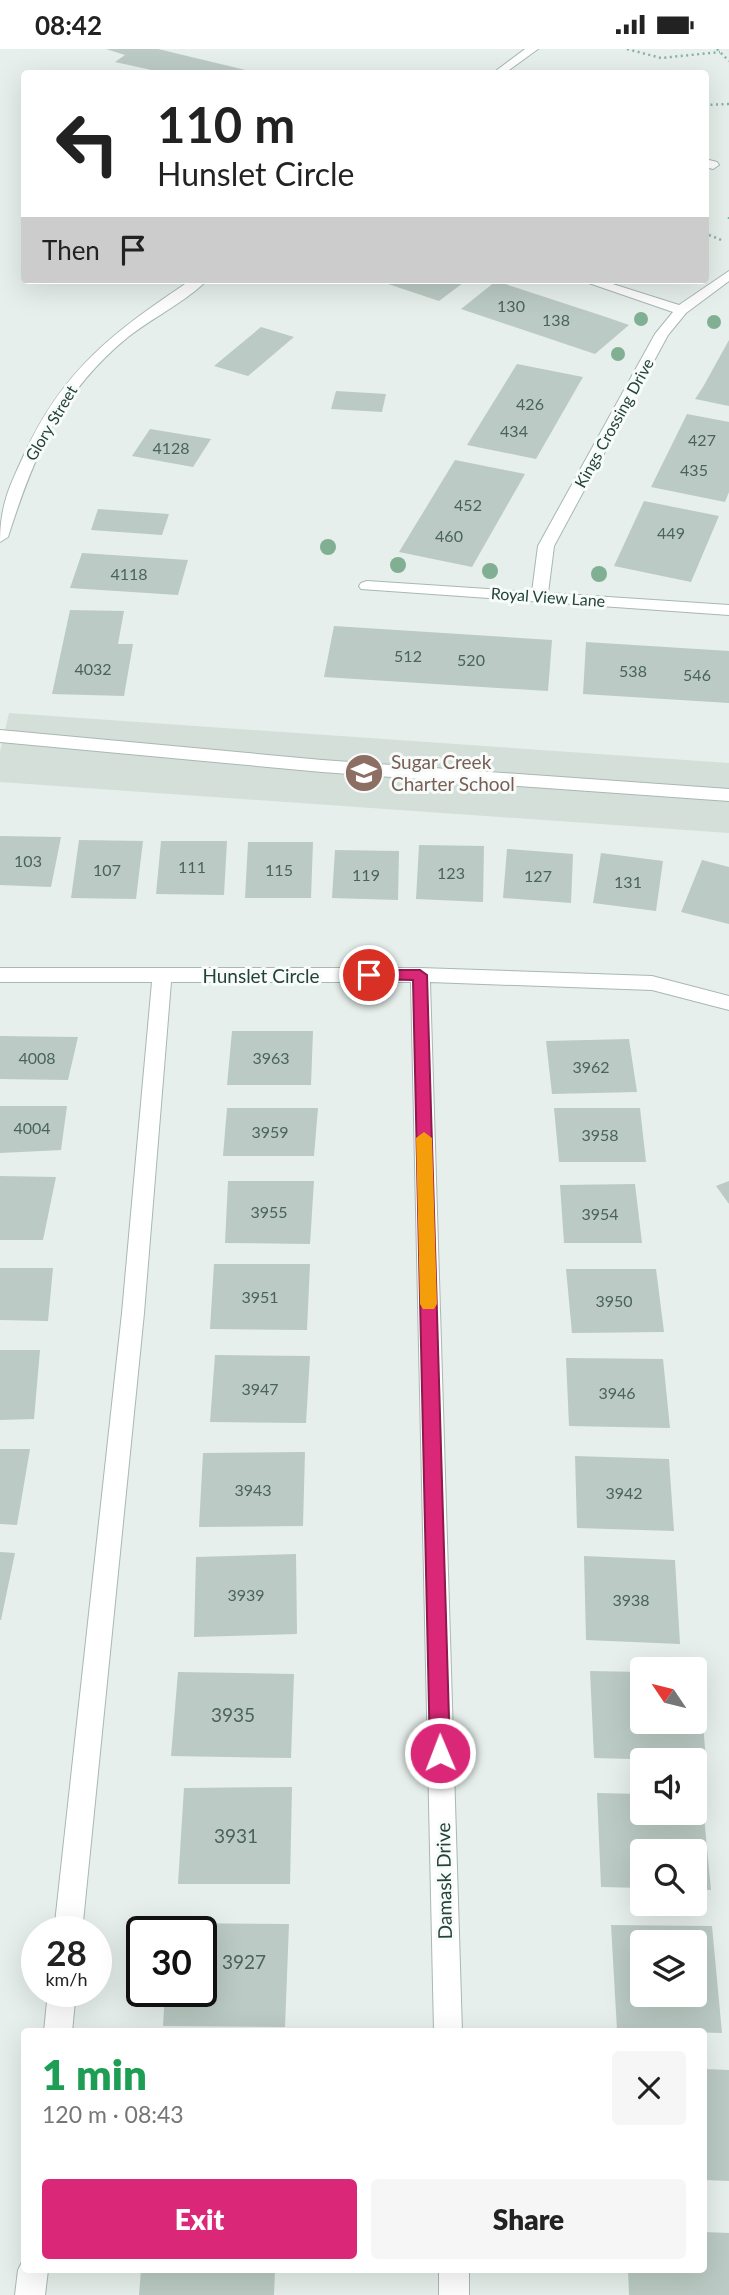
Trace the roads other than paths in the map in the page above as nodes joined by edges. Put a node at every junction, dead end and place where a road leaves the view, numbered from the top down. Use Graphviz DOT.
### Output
graph roads {
  1 [pos="532,49"];
  2 [pos="502,70"];
  3 [pos="729,275"];
  4 [pos="194,284"];
  5 [pos="600,284"];
  6 [pos="681,310"];
  7 [pos="6,497"];
  8 [pos="0,537"];
  9 [pos="367,586"];
  10 [pos="540,596"];
  11 [pos="729,610"];
  12 [pos="0,736"];
  13 [pos="729,795"];
  14 [pos="0,975"];
  15 [pos="420,975"];
  16 [pos="162,976"];
  17 [pos="729,1003"];
  18 [pos="70,1916"];
  19 [pos="60,2007"];
  20 [pos="58,2028"];
  21 [pos="447,2028"];
  22 [pos="33,2273"];
  23 [pos="454,2273"];
  24 [pos="30,2295"];
  25 [pos="454,2295"];
  1 -- 2 [label="street"];
  3 -- 6 [label="street, Kings Crossing Drive"];
  4 -- 7 [label="street, Glory Street"];
  5 -- 6 [label="street"];
  6 -- 10 [label="street, Kings Crossing Drive"];
  7 -- 8 [label="street, Glory Street"];
  9 -- 10 [label="street, Royal View Lane"];
  10 -- 11 [label="street, Royal View Lane"];
  12 -- 13 [label="street"];
  14 -- 16 [label="street, Hunslet Circle"];
  15 -- 16 [label="street, Hunslet Circle"];
  15 -- 17 [label="street, Hunslet Circle"];
  15 -- 21 [label="street, Damask Drive"];
  16 -- 18 [label="street"];
  19 -- 20 [label="street"];
  22 -- 24 [label="street"];
  23 -- 25 [label="street"];
}
